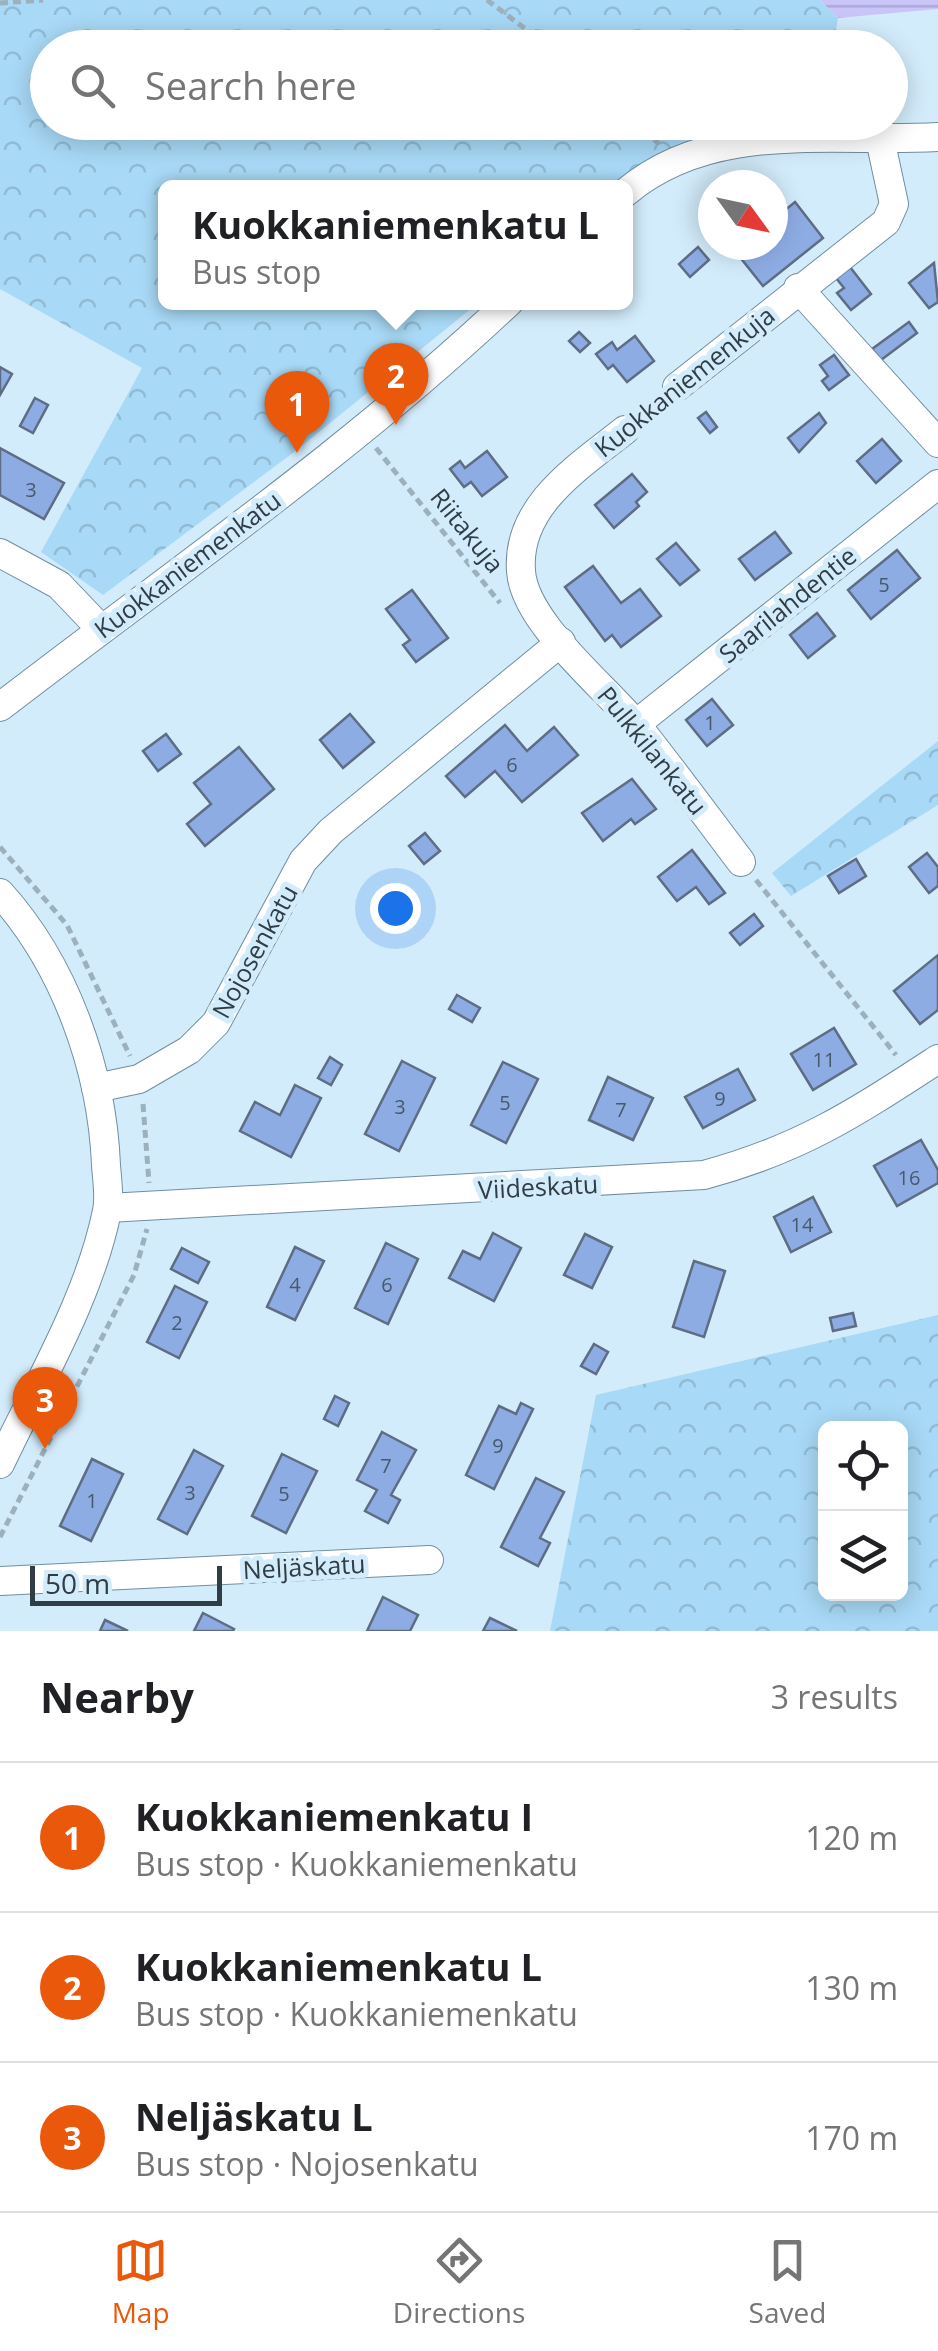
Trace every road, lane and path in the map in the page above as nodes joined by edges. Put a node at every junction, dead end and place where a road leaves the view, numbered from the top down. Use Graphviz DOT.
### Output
graph roads {
  1 [pos="43,0"];
  2 [pos="487,0"];
  3 [pos="0,2"];
  4 [pos="527,30"];
  5 [pos="938,137"];
  6 [pos="908,139"];
  7 [pos="880,140"];
  8 [pos="633,187"];
  9 [pos="798,288"];
  10 [pos="500,310"];
  11 [pos="678,387"];
  12 [pos="361,430"];
  13 [pos="625,430"];
  14 [pos="938,443"];
  15 [pos="938,484"];
  16 [pos="0,554"];
  17 [pos="507,610"];
  18 [pos="100,629"];
  19 [pos="561,642"];
  20 [pos="0,707"];
  21 [pos="636,724"];
  22 [pos="742,862"];
  23 [pos="0,892"];
  24 [pos="938,1059"];
  25 [pos="912,1076"];
  26 [pos="96,1088"];
  27 [pos="108,1208"];
  28 [pos="0,1464"];
  29 [pos="429,1560"];
  30 [pos="0,1581"];
  1 -- 3 [label="path"];
  2 -- 4 [label="path"];
  5 -- 6 [label="street"];
  7 -- 8 [label="street"];
  7 -- 9 [label="street, Kuokkaniemenkuja"];
  9 -- 11 [label="street, Kuokkaniemenkuja"];
  9 -- 14 [label="street"];
  10 -- 12 [label="street, Kuokkaniemenkatu"];
  12 -- 17 [label="path, Riitakuja"];
  12 -- 18 [label="street, Kuokkaniemenkatu"];
  13 -- 19 [label="street, Kuokkaniemenkuja"];
  15 -- 21 [label="street, Saarilahdentie"];
  16 -- 18 [label="street"];
  18 -- 20 [label="street, Kuokkaniemenkatu"];
  19 -- 21 [label="street, Pulkkilankatu"];
  19 -- 26 [label="street, Nojosenkatu"];
  21 -- 22 [label="street, Pulkkilankatu"];
  22 -- 25 [label="path"];
  23 -- 26 [label="street"];
  24 -- 25 [label="street, Viideskatu"];
  25 -- 27 [label="street, Viideskatu"];
  26 -- 27 [label="street"];
  27 -- 28 [label="street"];
  29 -- 30 [label="street, Neljäskatu"];
}
